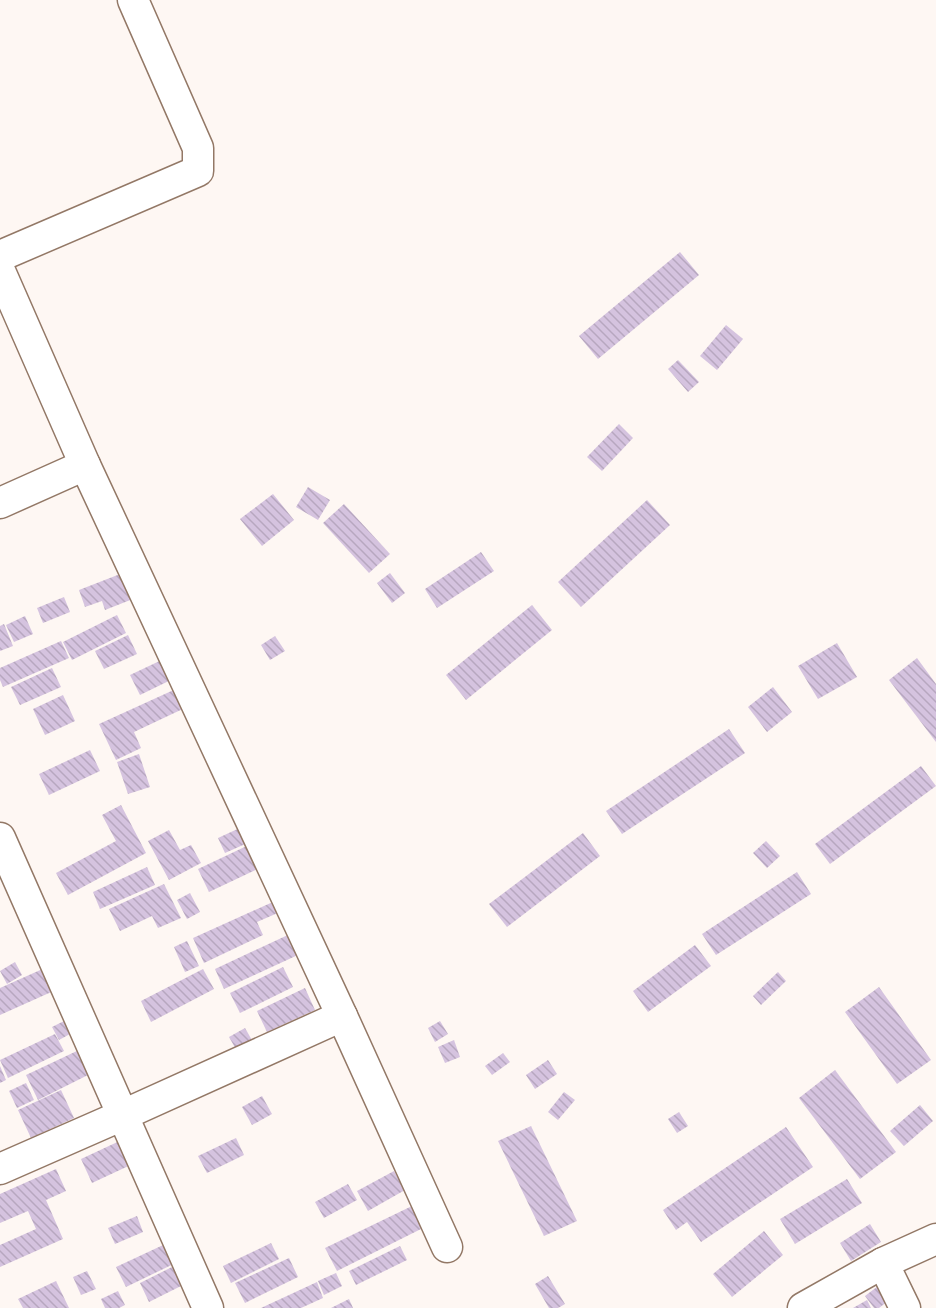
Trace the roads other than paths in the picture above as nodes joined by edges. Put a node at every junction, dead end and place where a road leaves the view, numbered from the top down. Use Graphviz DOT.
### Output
graph roads {
  1 [pos="133,0"];
  2 [pos="0,256"];
  3 [pos="0,271"];
  4 [pos="85,465"];
  5 [pos="0,503"];
  6 [pos="0,838"];
  7 [pos="342,1016"];
  8 [pos="123,1115"];
  9 [pos="0,1169"];
  10 [pos="936,1239"];
  11 [pos="447,1247"];
  12 [pos="883,1263"];
  13 [pos="208,1308"];
  14 [pos="802,1308"];
  15 [pos="905,1308"];
  1 -- 2 [label="street"];
  3 -- 4 [label="street"];
  4 -- 5 [label="street"];
  4 -- 7 [label="street"];
  6 -- 8 [label="street"];
  7 -- 8 [label="street"];
  7 -- 11 [label="street"];
  8 -- 9 [label="street"];
  8 -- 13 [label="street"];
  10 -- 12 [label="street"];
  12 -- 14 [label="street"];
  12 -- 15 [label="street"];
}
